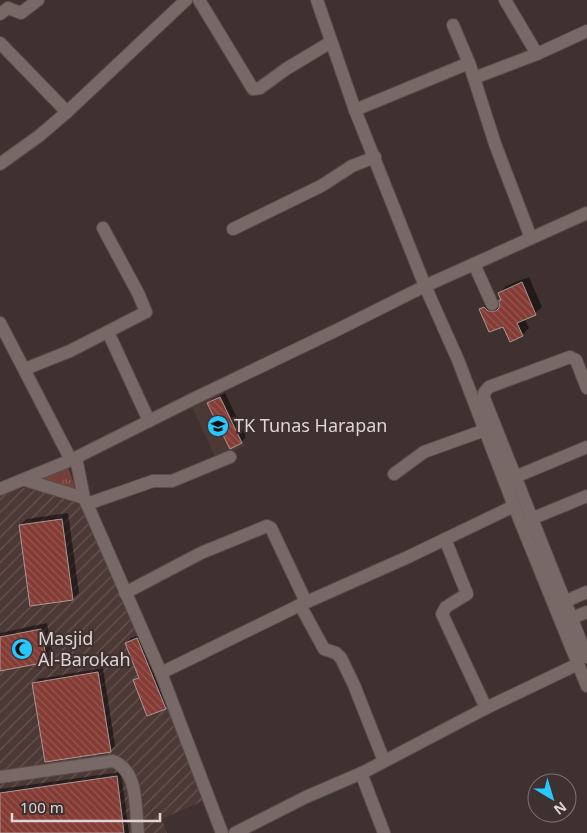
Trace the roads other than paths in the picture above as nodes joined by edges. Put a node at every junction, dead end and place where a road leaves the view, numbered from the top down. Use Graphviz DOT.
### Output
graph roads {
  1 [pos="38,0"];
  2 [pos="186,0"];
  3 [pos="199,0"];
  4 [pos="317,0"];
  5 [pos="505,0"];
  6 [pos="0,14"];
  7 [pos="453,25"];
  8 [pos="587,31"];
  9 [pos="0,42"];
  10 [pos="331,42"];
  11 [pos="537,54"];
  12 [pos="468,63"];
  13 [pos="474,78"];
  14 [pos="356,110"];
  15 [pos="67,112"];
  16 [pos="375,156"];
  17 [pos="0,164"];
  18 [pos="587,213"];
  19 [pos="103,228"];
  20 [pos="233,229"];
  21 [pos="531,238"];
  22 [pos="474,264"];
  23 [pos="425,286"];
  24 [pos="492,304"];
  25 [pos="0,323"];
  26 [pos="108,332"];
  27 [pos="24,369"];
  28 [pos="587,388"];
  29 [pos="149,421"];
  30 [pos="485,430"];
  31 [pos="587,446"];
  32 [pos="230,457"];
  33 [pos="74,459"];
  34 [pos="394,474"];
  35 [pos="515,478"];
  36 [pos="25,480"];
  37 [pos="0,489"];
  38 [pos="587,496"];
  39 [pos="85,501"];
  40 [pos="514,506"];
  41 [pos="531,519"];
  42 [pos="445,539"];
  43 [pos="587,592"];
  44 [pos="125,593"];
  45 [pos="566,601"];
  46 [pos="303,604"];
  47 [pos="587,612"];
  48 [pos="572,618"];
  49 [pos="583,661"];
  50 [pos="161,673"];
  51 [pos="587,686"];
  52 [pos="486,708"];
  53 [pos="384,761"];
  54 [pos="361,773"];
  55 [pos="0,777"];
  56 [pos="138,833"];
  57 [pos="222,833"];
  58 [pos="234,833"];
  59 [pos="384,833"];
  1 -- 6 [label="street"];
  2 -- 15 [label="street"];
  3 -- 10 [label="street"];
  4 -- 10 [label="street"];
  5 -- 11 [label="street"];
  7 -- 12 [label="street"];
  8 -- 11 [label="street"];
  9 -- 15 [label="street"];
  10 -- 14 [label="street"];
  11 -- 13 [label="street"];
  12 -- 13 [label="street"];
  12 -- 14 [label="street"];
  13 -- 21 [label="street"];
  14 -- 16 [label="street"];
  15 -- 17 [label="street"];
  16 -- 20 [label="street"];
  16 -- 23 [label="street"];
  18 -- 21 [label="street"];
  19 -- 26 [label="street"];
  21 -- 22 [label="street"];
  22 -- 23 [label="street"];
  22 -- 24 [label="street"];
  23 -- 29 [label="street"];
  23 -- 30 [label="street"];
  25 -- 27 [label="street"];
  26 -- 27 [label="street"];
  26 -- 29 [label="street"];
  27 -- 33 [label="street"];
  28 -- 35 [label="street"];
  29 -- 33 [label="street"];
  30 -- 34 [label="street"];
  30 -- 40 [label="street"];
  31 -- 35 [label="street"];
  32 -- 39 [label="street"];
  33 -- 36 [label="street"];
  33 -- 39 [label="street"];
  35 -- 41 [label="street"];
  36 -- 37 [label="street"];
  36 -- 39 [label="street"];
  38 -- 41 [label="street"];
  39 -- 44 [label="street"];
  40 -- 42 [label="street"];
  40 -- 49 [label="street"];
  41 -- 45 [label="street"];
  42 -- 46 [label="street"];
  42 -- 52 [label="street"];
  43 -- 45 [label="street"];
  44 -- 46 [label="street"];
  44 -- 50 [label="street"];
  45 -- 48 [label="street"];
  46 -- 50 [label="street"];
  46 -- 53 [label="street"];
  47 -- 48 [label="street"];
  48 -- 49 [label="street"];
  49 -- 51 [label="street"];
  49 -- 52 [label="street"];
  50 -- 57 [label="street"];
  52 -- 53 [label="street"];
  53 -- 54 [label="street"];
  54 -- 58 [label="street"];
  54 -- 59 [label="street"];
  55 -- 56 [label="street"];
}
